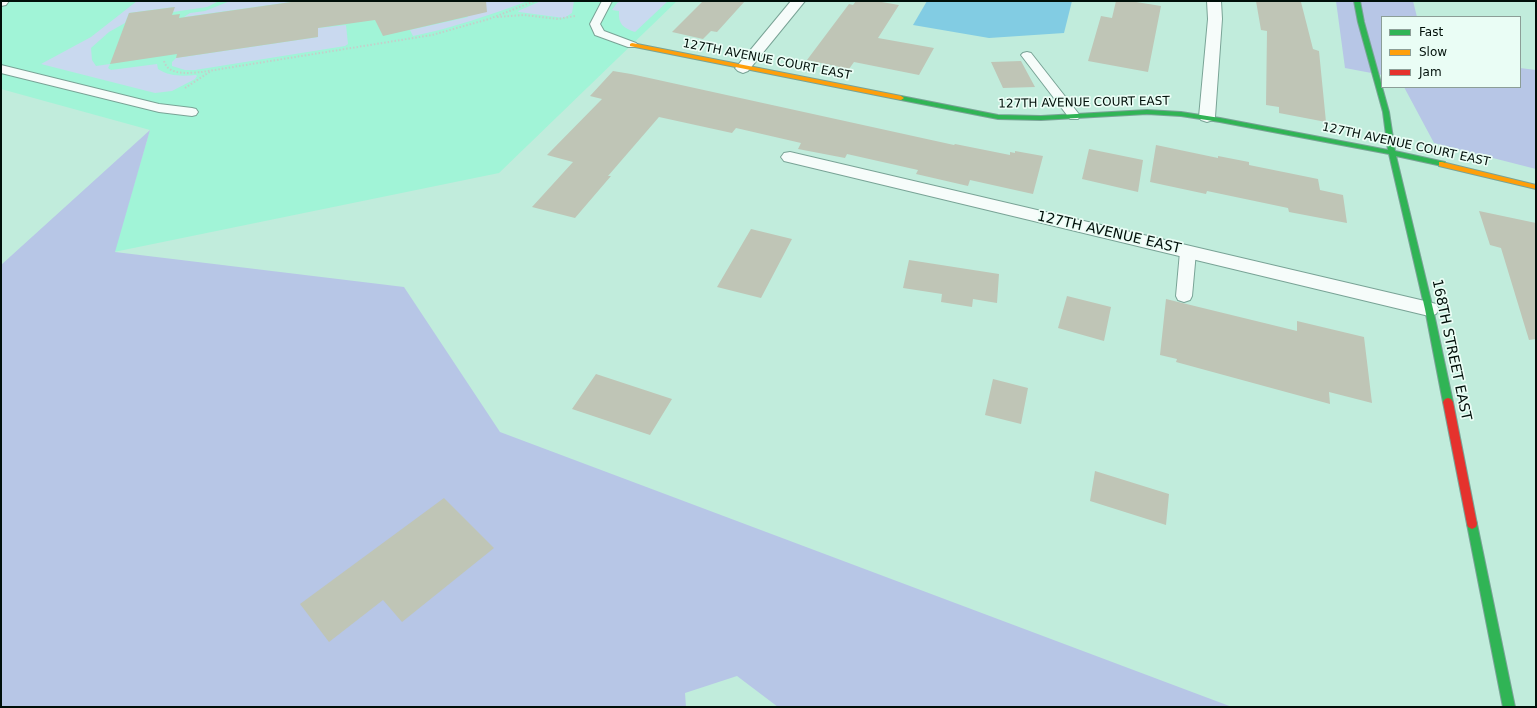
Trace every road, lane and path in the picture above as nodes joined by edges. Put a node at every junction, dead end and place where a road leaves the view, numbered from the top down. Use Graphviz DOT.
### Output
graph roads {
  1 [pos="535,1"];
  2 [pos="607,1"];
  3 [pos="798,1"];
  4 [pos="1214,1"];
  5 [pos="1357,1"];
  6 [pos="577,14"];
  7 [pos="489,19"];
  8 [pos="632,45"];
  9 [pos="1027,55"];
  10 [pos="164,61"];
  11 [pos="1,68"];
  12 [pos="743,68"];
  13 [pos="192,112"];
  14 [pos="1074,116"];
  15 [pos="1207,117"];
  16 [pos="1392,152"];
  17 [pos="790,157"];
  18 [pos="1536,187"];
  19 [pos="1188,252"];
  20 [pos="1184,296"];
  21 [pos="1429,309"];
  22 [pos="1509,707"];
  1 -- 7 [label="path"];
  2 -- 8 [label="lane"];
  3 -- 12 [label="street"];
  4 -- 15 [label="street"];
  5 -- 16 [label="street, 168TH STREET EAST"];
  6 -- 7 [label="path"];
  7 -- 10 [label="path"];
  8 -- 12 [label="street, 127TH AVENUE COURT EAST"];
  9 -- 14 [label="lane"];
  11 -- 13 [label="lane"];
  12 -- 14 [label="street, 127TH AVENUE COURT EAST"];
  14 -- 15 [label="street, 127TH AVENUE COURT EAST"];
  15 -- 16 [label="street, 127TH AVENUE COURT EAST"];
  16 -- 18 [label="street, 127TH AVENUE COURT EAST"];
  16 -- 21 [label="street, 168TH STREET EAST"];
  17 -- 19 [label="street, 127TH AVENUE EAST"];
  19 -- 20 [label="lane"];
  19 -- 21 [label="street, 127TH AVENUE EAST"];
  21 -- 22 [label="street, 168TH STREET EAST"];
}
